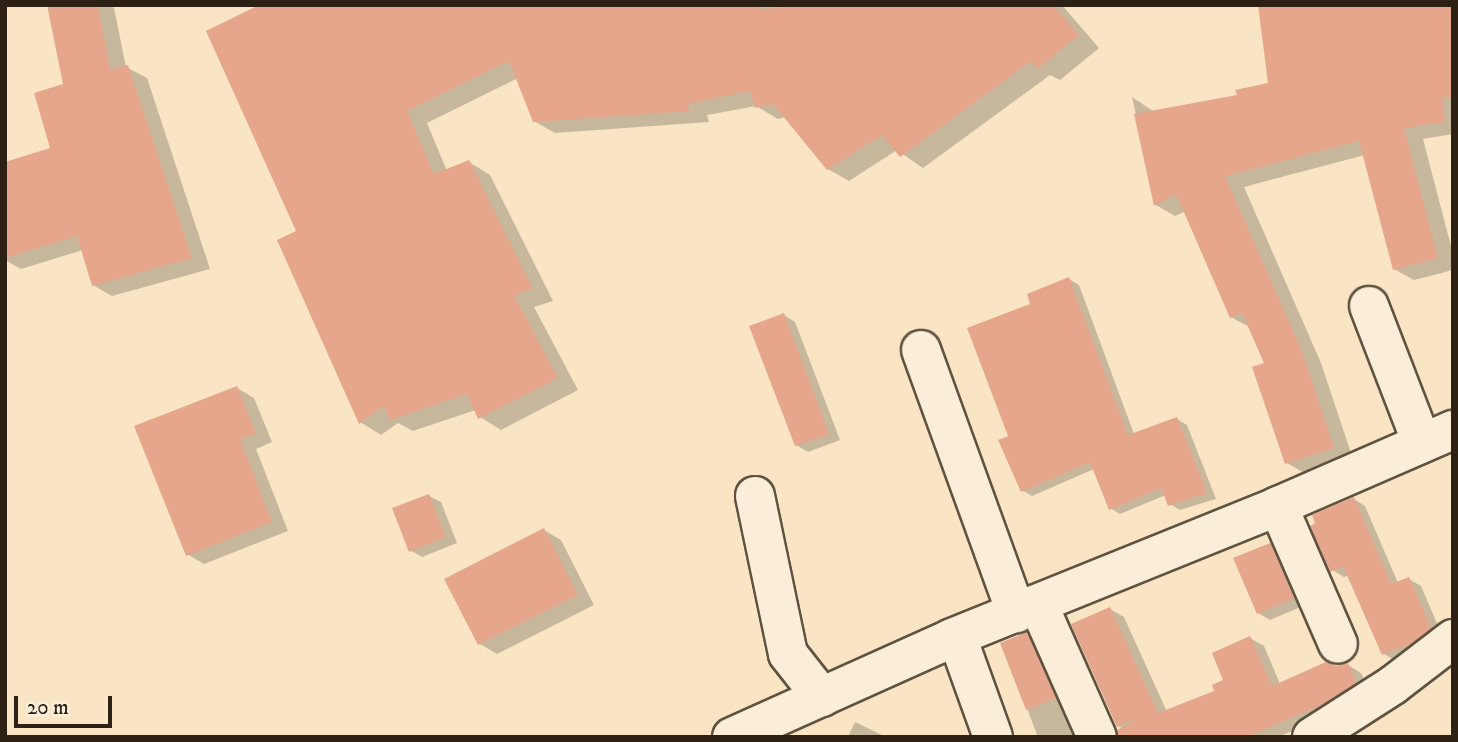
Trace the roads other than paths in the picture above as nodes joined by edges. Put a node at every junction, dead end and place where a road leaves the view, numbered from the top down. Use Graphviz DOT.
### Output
graph roads {
  1 [pos="1369,306"];
  2 [pos="921,350"];
  3 [pos="1437,436"];
  4 [pos="755,496"];
  5 [pos="1278,506"];
  6 [pos="1027,608"];
  7 [pos="957,637"];
  8 [pos="1453,639"];
  9 [pos="1338,644"];
  10 [pos="822,697"];
  11 [pos="732,737"];
  12 [pos="993,737"];
  13 [pos="1097,737"];
  14 [pos="1312,737"];
  1 -- 3 [label="street"];
  2 -- 6 [label="street"];
  3 -- 5 [label="street"];
  4 -- 10 [label="street"];
  5 -- 6 [label="street"];
  5 -- 9 [label="street"];
  6 -- 7 [label="street"];
  6 -- 13 [label="street"];
  7 -- 10 [label="street"];
  7 -- 12 [label="street"];
  8 -- 14 [label="street"];
  10 -- 11 [label="street"];
}
